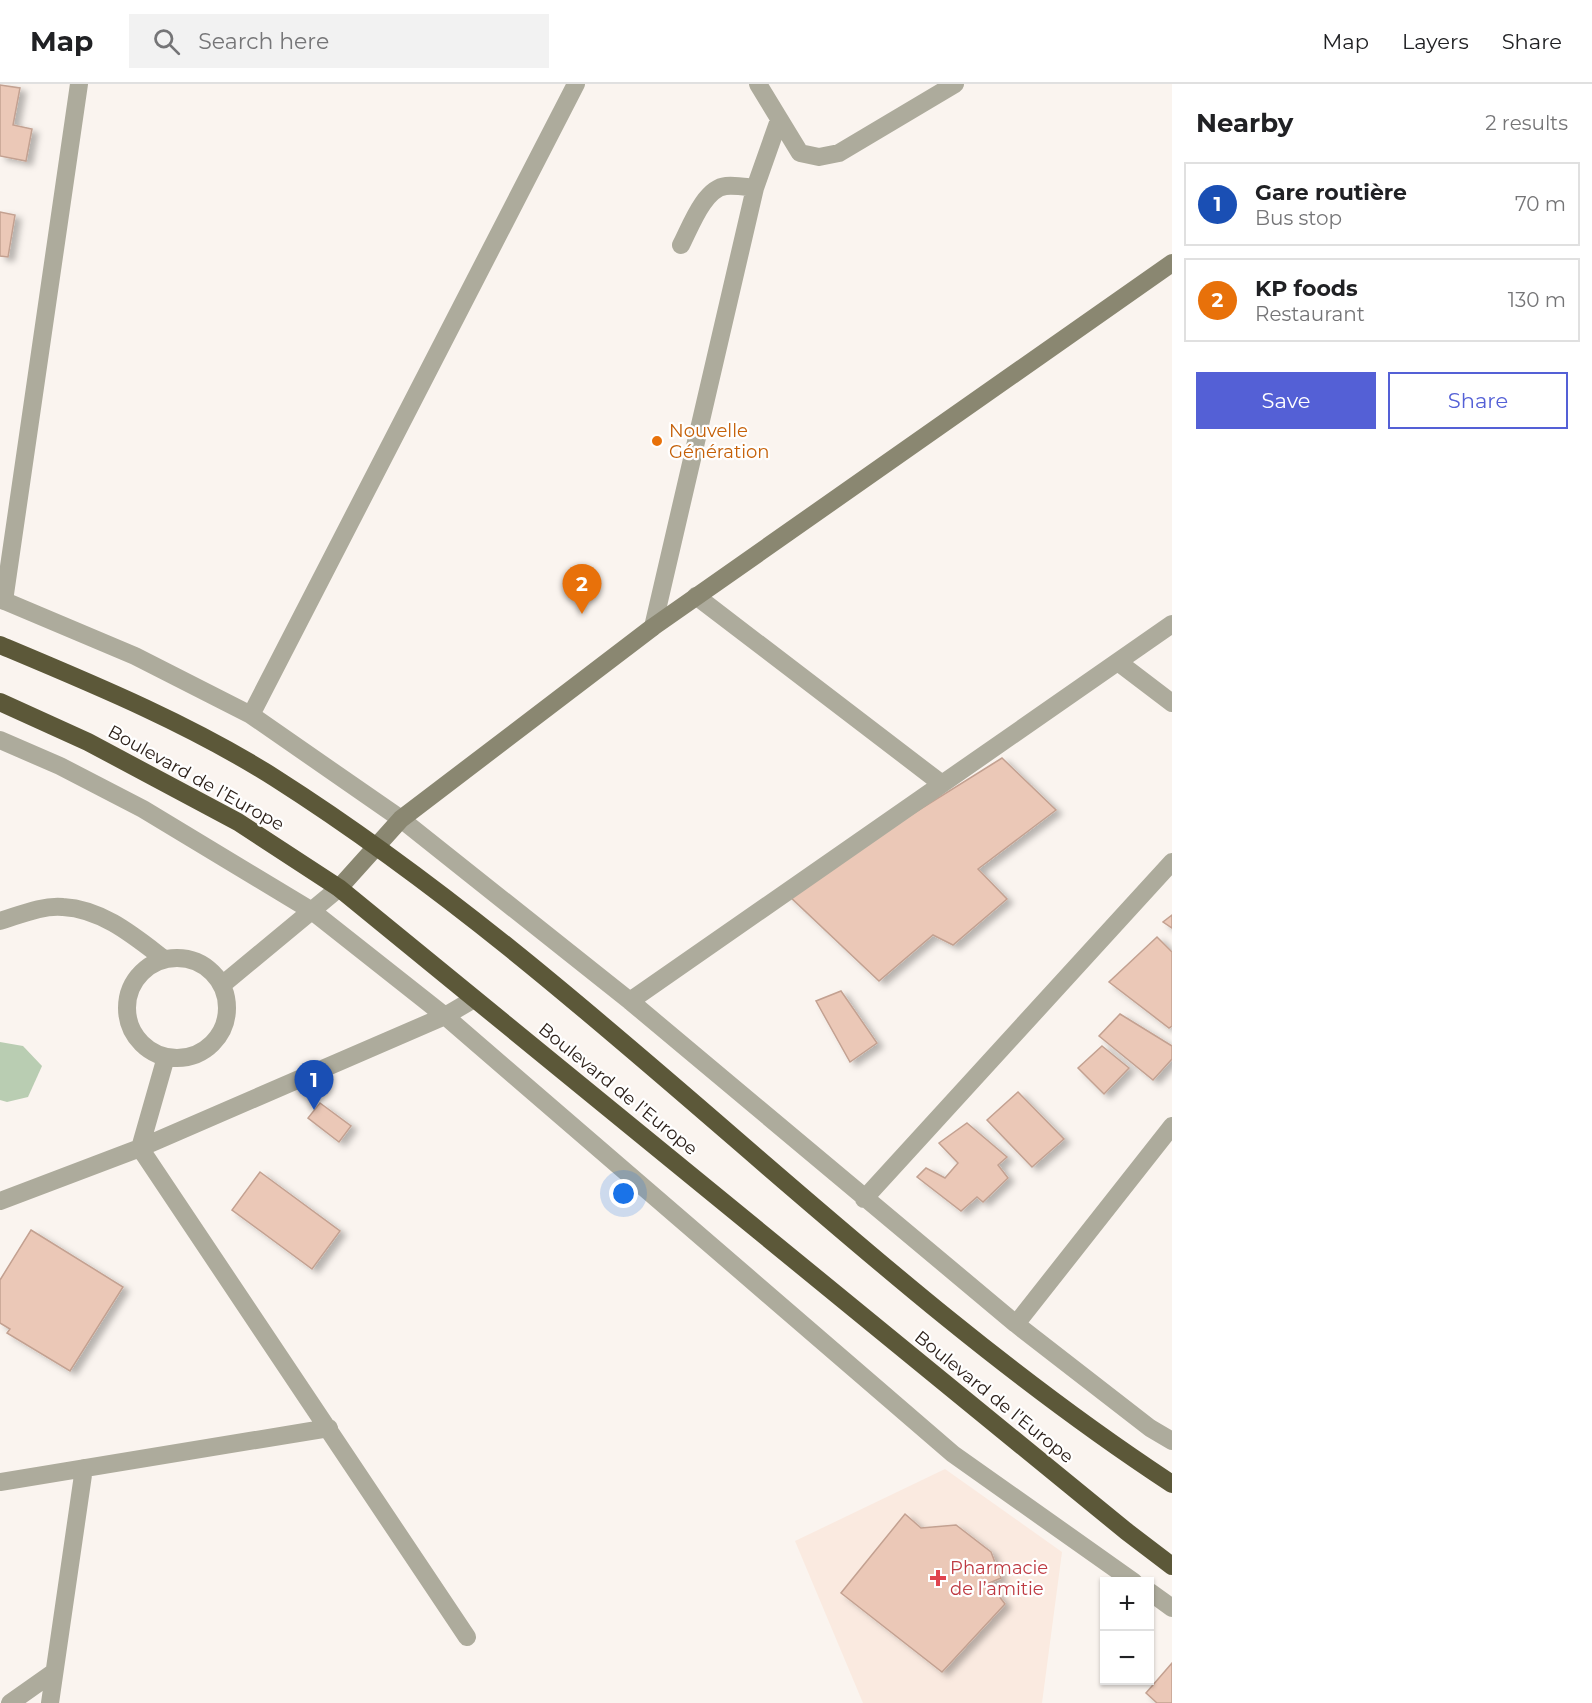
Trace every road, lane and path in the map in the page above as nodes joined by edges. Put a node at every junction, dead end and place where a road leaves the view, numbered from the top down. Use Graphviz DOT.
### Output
graph roads {
  1 [pos="79,84"];
  2 [pos="576,84"];
  3 [pos="758,84"];
  4 [pos="955,84"];
  5 [pos="779,120"];
  6 [pos="755,188"];
  7 [pos="681,245"];
  8 [pos="1172,263"];
  9 [pos="696,596"];
  10 [pos="2,600"];
  11 [pos="1172,624"];
  12 [pos="653,627"];
  13 [pos="0,645"];
  14 [pos="1118,662"];
  15 [pos="0,702"];
  16 [pos="1172,703"];
  17 [pos="251,715"];
  18 [pos="0,740"];
  19 [pos="942,784"];
  20 [pos="401,819"];
  21 [pos="375,846"];
  22 [pos="1172,862"];
  23 [pos="339,888"];
  24 [pos="312,911"];
  25 [pos="0,921"];
  26 [pos="164,958"];
  27 [pos="222,985"];
  28 [pos="474,999"];
  29 [pos="630,1001"];
  30 [pos="445,1016"];
  31 [pos="166,1057"];
  32 [pos="1172,1126"];
  33 [pos="140,1148"];
  34 [pos="864,1199"];
  35 [pos="0,1201"];
  36 [pos="1016,1324"];
  37 [pos="329,1428"];
  38 [pos="1172,1441"];
  39 [pos="84,1468"];
  40 [pos="0,1482"];
  41 [pos="1172,1484"];
  42 [pos="1172,1566"];
  43 [pos="1128,1577"];
  44 [pos="1154,1595"];
  45 [pos="1172,1608"];
  46 [pos="467,1637"];
  47 [pos="54,1672"];
  48 [pos="10,1703"];
  49 [pos="50,1703"];
  1 -- 10 [label="street"];
  2 -- 17 [label="street"];
  3 -- 5 [label="street"];
  4 -- 5 [label="street"];
  5 -- 6 [label="street"];
  6 -- 7 [label="street"];
  6 -- 12 [label="street"];
  8 -- 9 [label="street"];
  9 -- 12 [label="street"];
  9 -- 19 [label="street"];
  10 -- 17 [label="street"];
  11 -- 14 [label="street"];
  12 -- 20 [label="street"];
  13 -- 21 [label="highway, Boulevard de l’Europe"];
  14 -- 16 [label="street"];
  14 -- 19 [label="street"];
  15 -- 23 [label="highway, Boulevard de l’Europe"];
  17 -- 20 [label="street"];
  18 -- 24 [label="street"];
  19 -- 29 [label="street"];
  20 -- 21 [label="street"];
  20 -- 29 [label="street"];
  21 -- 23 [label="street"];
  21 -- 41 [label="highway, Boulevard de l’Europe"];
  22 -- 34 [label="street"];
  23 -- 24 [label="street"];
  23 -- 28 [label="highway, Boulevard de l’Europe"];
  24 -- 27 [label="street"];
  24 -- 30 [label="street"];
  25 -- 26 [label="street"];
  26 -- 27 [label="street"];
  26 -- 31 [label="street"];
  27 -- 31 [label="street"];
  28 -- 30 [label="street"];
  28 -- 42 [label="highway, Boulevard de l’Europe"];
  29 -- 34 [label="street"];
  30 -- 33 [label="street"];
  30 -- 43 [label="street"];
  31 -- 33 [label="street"];
  32 -- 36 [label="street"];
  33 -- 35 [label="street"];
  33 -- 37 [label="street"];
  34 -- 36 [label="street"];
  36 -- 38 [label="street"];
  37 -- 39 [label="street"];
  37 -- 46 [label="street"];
  39 -- 40 [label="street"];
  39 -- 47 [label="street"];
  44 -- 45 [label="street"];
  47 -- 48 [label="street"];
  47 -- 49 [label="street"];
}
